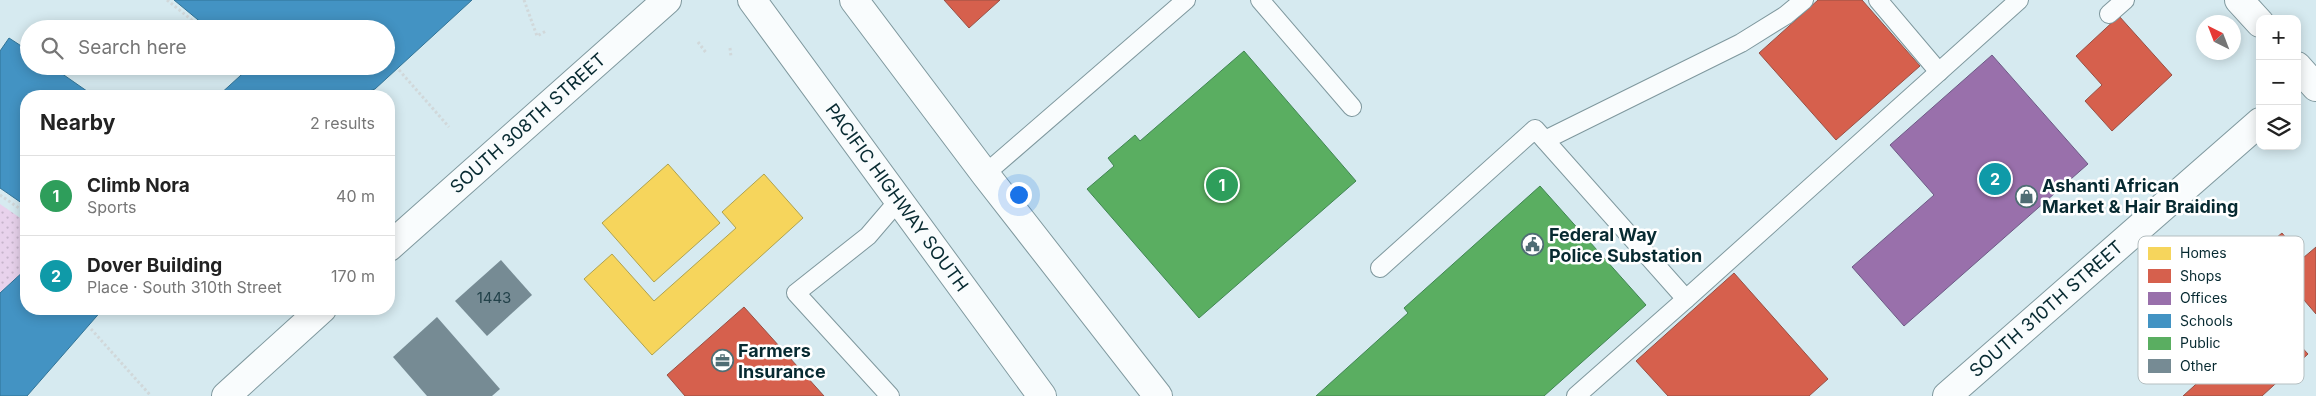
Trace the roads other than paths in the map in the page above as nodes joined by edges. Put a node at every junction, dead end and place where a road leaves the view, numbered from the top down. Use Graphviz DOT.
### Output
graph roads {
  1 [pos="667,0"];
  2 [pos="752,0"];
  3 [pos="854,0"];
  4 [pos="1186,0"];
  5 [pos="1260,0"];
  6 [pos="1804,0"];
  7 [pos="1878,0"];
  8 [pos="2019,0"];
  9 [pos="2125,0"];
  10 [pos="2239,0"];
  11 [pos="2109,14"];
  12 [pos="2256,19"];
  13 [pos="1939,72"];
  14 [pos="1352,107"];
  15 [pos="2256,126"];
  16 [pos="1545,140"];
  17 [pos="985,174"];
  18 [pos="898,201"];
  19 [pos="395,242"];
  20 [pos="1380,268"];
  21 [pos="1686,299"];
  22 [pos="315,315"];
  23 [pos="226,396"];
  24 [pos="890,396"];
  25 [pos="1042,396"];
  26 [pos="1158,396"];
  27 [pos="1576,396"];
  28 [pos="1947,396"];
  1 -- 19 [label="main road, SOUTH 308TH STREET"];
  2 -- 18 [label="main road, PACIFIC HIGHWAY SOUTH"];
  3 -- 17 [label="main road"];
  4 -- 17 [label="lane"];
  5 -- 14 [label="lane"];
  6 -- 16 [label="lane"];
  7 -- 13 [label="lane"];
  8 -- 13 [label="lane"];
  9 -- 11 [label="lane"];
  10 -- 12 [label="main road"];
  13 -- 21 [label="lane"];
  15 -- 28 [label="main road, SOUTH 310TH STREET"];
  16 -- 20 [label="lane"];
  16 -- 21 [label="lane"];
  17 -- 26 [label="main road"];
  18 -- 24 [label="lane"];
  18 -- 25 [label="main road, PACIFIC HIGHWAY SOUTH"];
  21 -- 27 [label="lane"];
  22 -- 23 [label="main road"];
}
